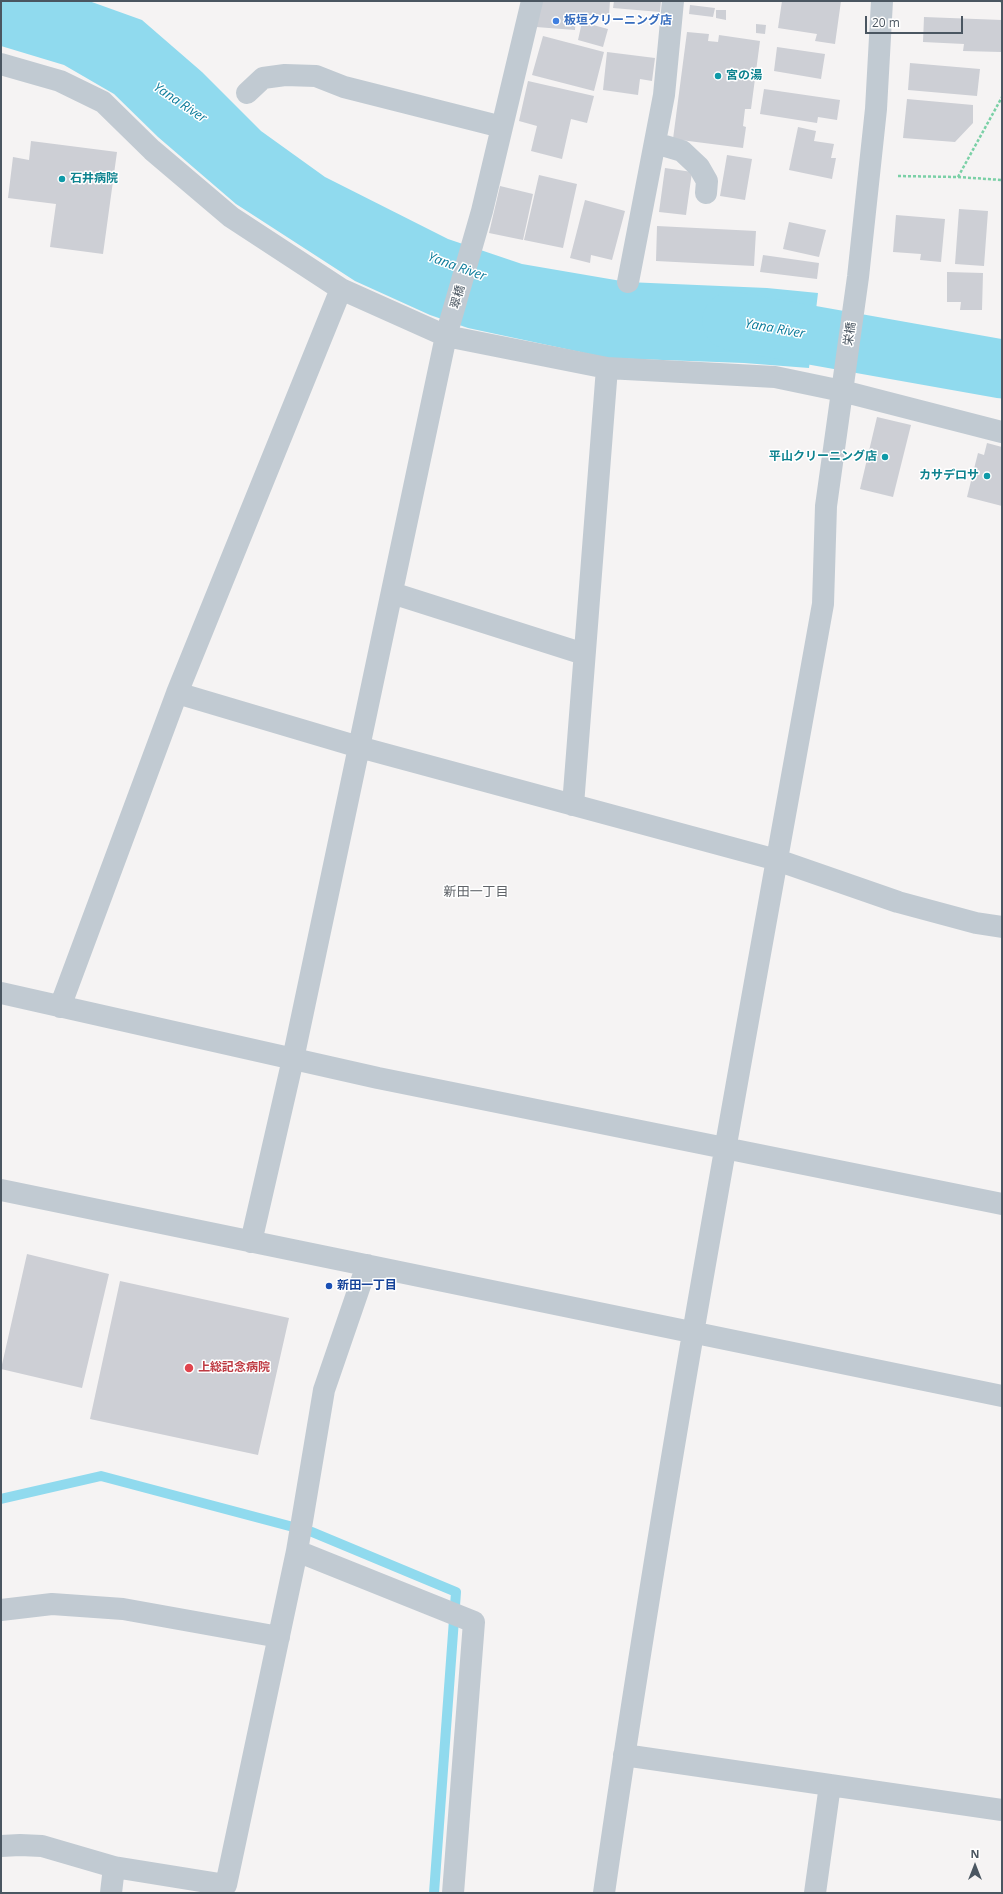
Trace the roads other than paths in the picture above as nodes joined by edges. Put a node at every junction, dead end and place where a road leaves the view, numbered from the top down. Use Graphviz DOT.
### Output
graph roads {
  1 [pos="532,1"];
  2 [pos="674,1"];
  3 [pos="882,1"];
  4 [pos="1,64"];
  5 [pos="247,93"];
  6 [pos="502,127"];
  7 [pos="655,143"];
  8 [pos="706,193"];
  9 [pos="628,282"];
  10 [pos="341,289"];
  11 [pos="446,336"];
  12 [pos="607,368"];
  13 [pos="842,391"];
  14 [pos="1002,432"];
  15 [pos="392,593"];
  16 [pos="584,654"];
  17 [pos="177,694"];
  18 [pos="359,747"];
  19 [pos="573,805"];
  20 [pos="777,860"];
  21 [pos="1002,927"];
  22 [pos="1,993"];
  23 [pos="60,1007"];
  24 [pos="293,1059"];
  25 [pos="725,1147"];
  26 [pos="1,1190"];
  27 [pos="1002,1204"];
  28 [pos="251,1242"];
  29 [pos="367,1265"];
  30 [pos="692,1332"];
  31 [pos="1002,1396"];
  32 [pos="297,1551"];
  33 [pos="1,1610"];
  34 [pos="279,1637"];
  35 [pos="624,1755"];
  36 [pos="830,1785"];
  37 [pos="1002,1810"];
  38 [pos="1,1846"];
  39 [pos="114,1867"];
  40 [pos="111,1893"];
  41 [pos="453,1893"];
  42 [pos="604,1893"];
  43 [pos="815,1893"];
  1 -- 6 [label="street, 翠橋"];
  2 -- 7 [label="street"];
  3 -- 13 [label="street, 栄橋"];
  4 -- 10 [label="street"];
  5 -- 6 [label="street"];
  6 -- 11 [label="street, 翠橋"];
  7 -- 8 [label="street"];
  7 -- 9 [label="street"];
  10 -- 11 [label="street"];
  10 -- 17 [label="street"];
  11 -- 12 [label="street"];
  11 -- 15 [label="street, 翠橋"];
  12 -- 13 [label="street"];
  12 -- 16 [label="street"];
  13 -- 14 [label="street"];
  13 -- 20 [label="street, 栄橋"];
  15 -- 16 [label="street"];
  15 -- 18 [label="street, 翠橋"];
  16 -- 19 [label="street"];
  17 -- 18 [label="street"];
  17 -- 23 [label="street"];
  18 -- 19 [label="street"];
  18 -- 24 [label="street, 翠橋"];
  19 -- 20 [label="street"];
  20 -- 21 [label="street"];
  20 -- 25 [label="street, 栄橋"];
  22 -- 23 [label="street"];
  23 -- 24 [label="street"];
  24 -- 25 [label="street"];
  24 -- 28 [label="street, 翠橋"];
  25 -- 27 [label="street"];
  25 -- 30 [label="street, 栄橋"];
  26 -- 28 [label="street"];
  28 -- 29 [label="street"];
  29 -- 30 [label="street"];
  29 -- 32 [label="street"];
  30 -- 31 [label="street"];
  30 -- 35 [label="street, 栄橋"];
  32 -- 34 [label="street"];
  32 -- 41 [label="street"];
  33 -- 34 [label="street"];
  34 -- 39 [label="street"];
  35 -- 36 [label="street"];
  35 -- 42 [label="street, 栄橋"];
  36 -- 37 [label="street"];
  36 -- 43 [label="street"];
  38 -- 39 [label="street"];
  39 -- 40 [label="street"];
}
